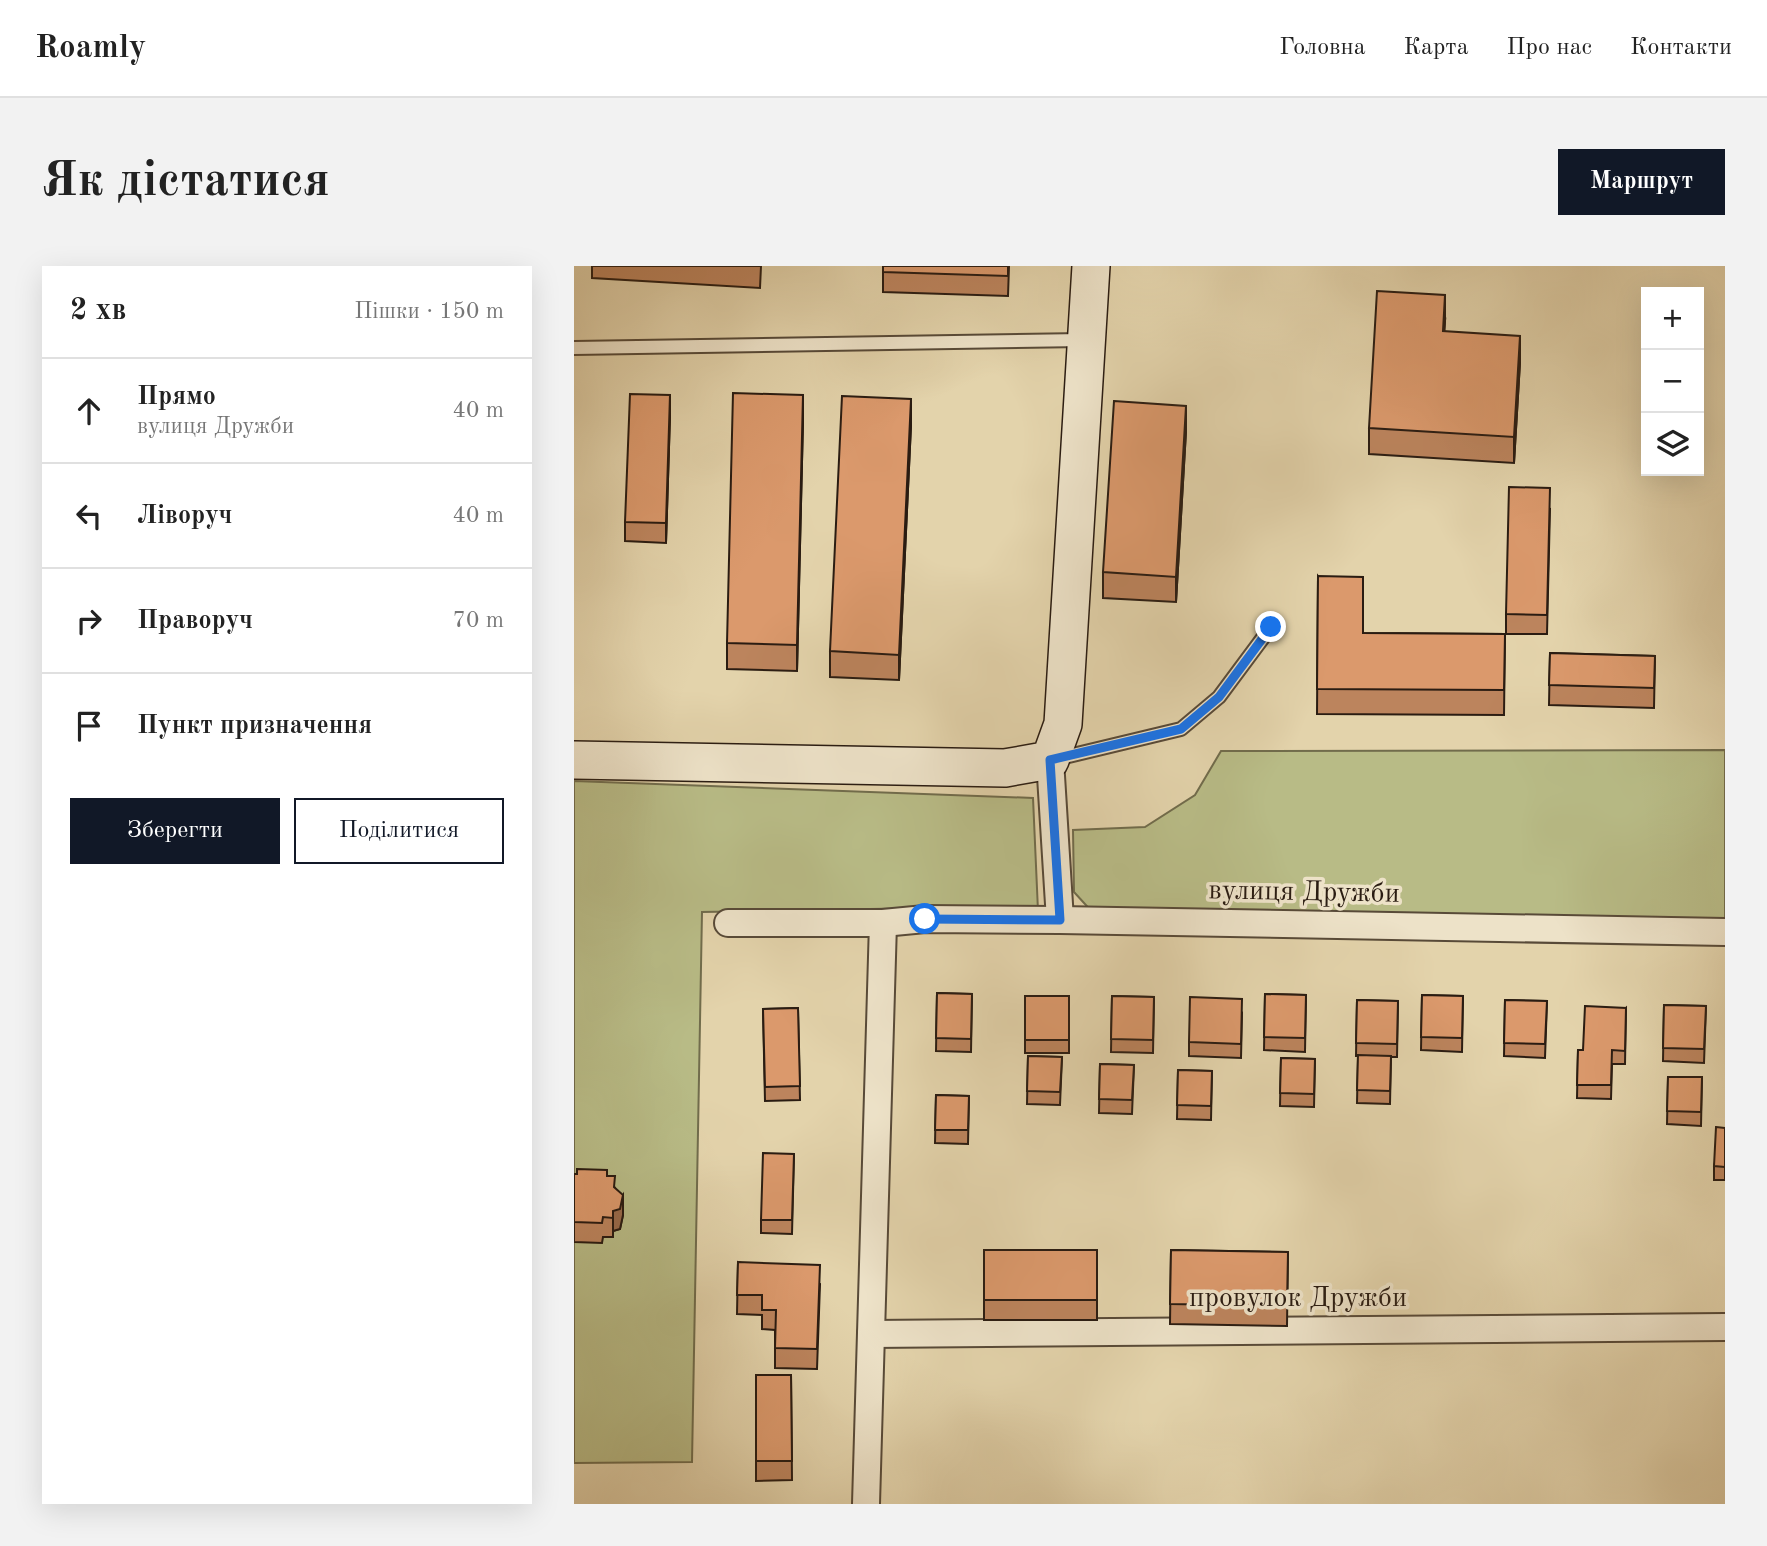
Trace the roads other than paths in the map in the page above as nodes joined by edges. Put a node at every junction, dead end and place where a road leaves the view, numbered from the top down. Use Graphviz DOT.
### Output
graph roads {
  1 [pos="1091,266"];
  2 [pos="1087,340"];
  3 [pos="574,348"];
  4 [pos="1271,627"];
  5 [pos="574,760"];
  6 [pos="1050,760"];
  7 [pos="1060,920"];
  8 [pos="728,923"];
  9 [pos="883,923"];
  10 [pos="1725,932"];
  11 [pos="1725,1327"];
  12 [pos="871,1334"];
  13 [pos="866,1504"];
  1 -- 2 [label="street"];
  2 -- 3 [label="lane"];
  2 -- 6 [label="street"];
  4 -- 6 [label="lane"];
  5 -- 6 [label="street"];
  6 -- 7 [label="street"];
  7 -- 9 [label="street, вулиця Дружби"];
  7 -- 10 [label="street, вулиця Дружби"];
  8 -- 9 [label="street, вулиця Дружби"];
  9 -- 12 [label="street"];
  11 -- 12 [label="street, провулок Дружби"];
  12 -- 13 [label="street"];
}
